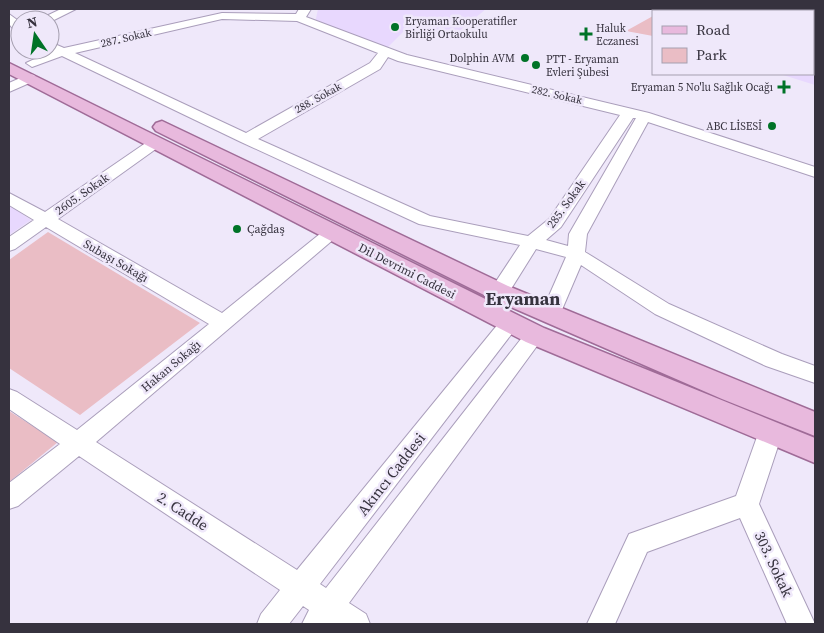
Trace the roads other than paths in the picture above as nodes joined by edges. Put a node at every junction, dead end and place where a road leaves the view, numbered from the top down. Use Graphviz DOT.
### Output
graph roads {
  1 [pos="226,12"];
  2 [pos="302,13"];
  3 [pos="60,48"];
  4 [pos="60,51"];
  5 [pos="385,52"];
  6 [pos="35,60"];
  7 [pos="15,70"];
  8 [pos="637,114"];
  9 [pos="246,139"];
  10 [pos="155,143"];
  11 [pos="815,172"];
  12 [pos="9,198"];
  13 [pos="45,219"];
  14 [pos="332,233"];
  15 [pos="531,242"];
  16 [pos="9,245"];
  17 [pos="576,254"];
  18 [pos="499,292"];
  19 [pos="484,310"];
  20 [pos="551,314"];
  21 [pos="223,323"];
  22 [pos="510,323"];
  23 [pos="535,336"];
  24 [pos="815,374"];
  25 [pos="9,398"];
  26 [pos="815,424"];
  27 [pos="770,434"];
  28 [pos="78,443"];
  29 [pos="815,451"];
  30 [pos="9,498"];
  31 [pos="746,504"];
  32 [pos="301,588"];
  33 [pos="323,616"];
  34 [pos="271,624"];
  35 [pos="356,624"];
  36 [pos="601,624"];
  37 [pos="802,624"];
  1 -- 2 [label="street, 287. Sokak"];
  1 -- 3 [label="street, 287. Sokak"];
  2 -- 5 [label="street, 282. Sokak"];
  4 -- 9 [label="street"];
  5 -- 8 [label="street, 282. Sokak"];
  5 -- 9 [label="street, 288. Sokak"];
  6 -- 7 [label="street, 287. Sokak"];
  7 -- 10 [label="main road, Dil Devrimi Caddesi"];
  7 -- 18 [label="main road, Dil Devrimi Caddesi"];
  8 -- 11 [label="street, 282. Sokak"];
  8 -- 15 [label="street, 285. Sokak"];
  8 -- 17 [label="street, 285. Sokak"];
  9 -- 15 [label="street"];
  10 -- 13 [label="street, 2605. Sokak"];
  10 -- 14 [label="main road, Dil Devrimi Caddesi"];
  12 -- 13 [label="street, Subaşı Sokağı"];
  13 -- 16 [label="street, 2605. Sokak"];
  13 -- 21 [label="street, Subaşı Sokağı"];
  14 -- 19 [label="main road, Dil Devrimi Caddesi"];
  14 -- 21 [label="street, Hakan Sokağı"];
  15 -- 17 [label="street"];
  15 -- 18 [label="street, 285. Sokak"];
  17 -- 20 [label="street, 285. Sokak"];
  17 -- 24 [label="street"];
  18 -- 19 [label="main road"];
  18 -- 20 [label="main road, Dil Devrimi Caddesi"];
  19 -- 22 [label="main road, Dil Devrimi Caddesi"];
  20 -- 23 [label="main road"];
  20 -- 26 [label="main road, Dil Devrimi Caddesi"];
  21 -- 28 [label="street, Hakan Sokağı"];
  22 -- 23 [label="main road, Dil Devrimi Caddesi"];
  22 -- 32 [label="street, Akıncı Caddesi"];
  23 -- 27 [label="main road, Dil Devrimi Caddesi"];
  23 -- 33 [label="street"];
  25 -- 28 [label="street, 2. Cadde"];
  27 -- 29 [label="main road, Dil Devrimi Caddesi"];
  27 -- 31 [label="street"];
  28 -- 30 [label="street, Hakan Sokağı"];
  28 -- 32 [label="street, 2. Cadde"];
  31 -- 36 [label="street"];
  31 -- 37 [label="street, 303. Sokak"];
  32 -- 33 [label="street, 2. Cadde"];
  32 -- 34 [label="street, Akıncı Caddesi"];
  33 -- 35 [label="street, 2. Cadde"];
}
